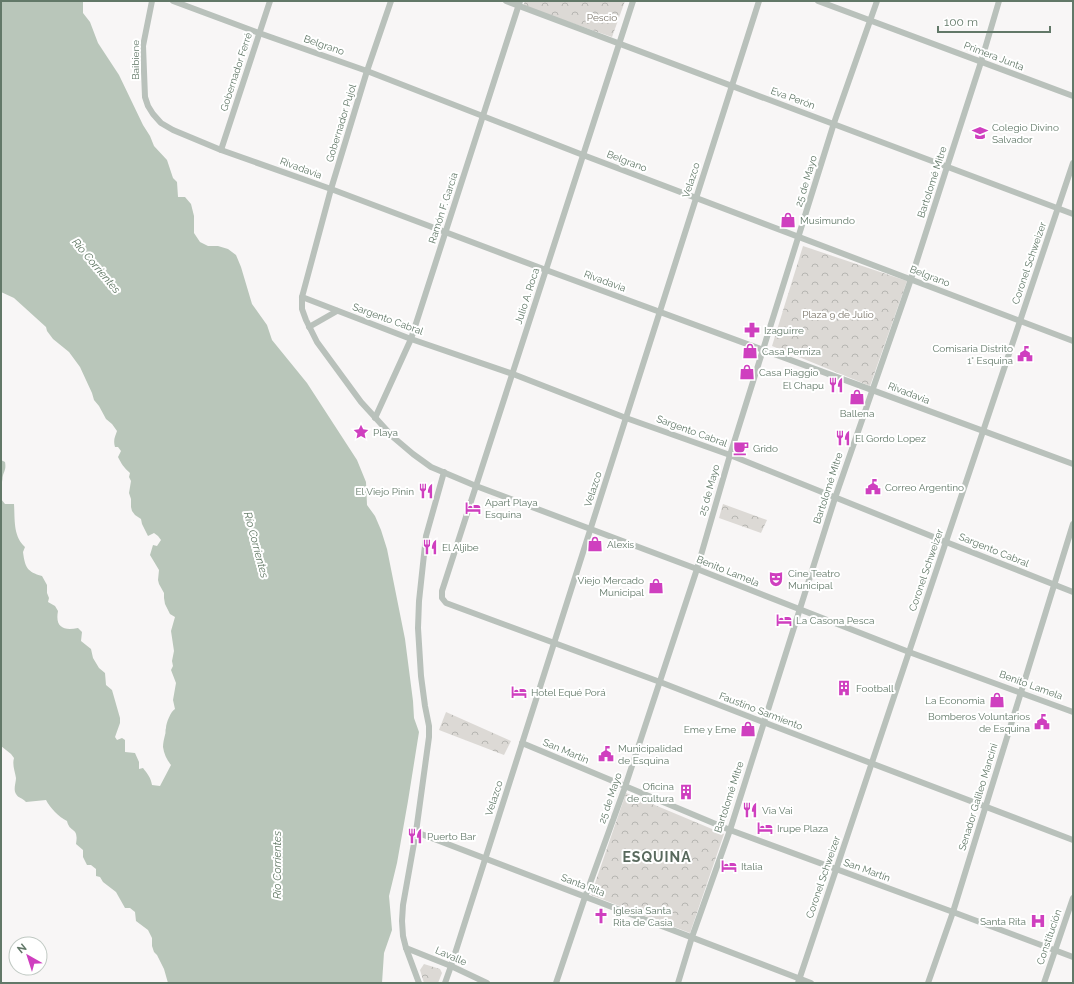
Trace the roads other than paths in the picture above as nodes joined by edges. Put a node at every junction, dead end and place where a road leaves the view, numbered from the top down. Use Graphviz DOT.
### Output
graph roads {
  1 [pos="152,1"];
  2 [pos="173,1"];
  3 [pos="270,1"];
  4 [pos="391,1"];
  5 [pos="506,1"];
  6 [pos="633,1"];
  7 [pos="758,1"];
  8 [pos="818,1"];
  9 [pos="877,1"];
  10 [pos="999,1"];
  11 [pos="519,3"];
  12 [pos="870,21"];
  13 [pos="259,33"];
  14 [pos="619,44"];
  15 [pos="981,62"];
  16 [pos="367,71"];
  17 [pos="732,86"];
  18 [pos="145,96"];
  19 [pos="1073,96"];
  20 [pos="483,117"];
  21 [pos="834,124"];
  22 [pos="221,150"];
  23 [pos="583,155"];
  24 [pos="1073,163"];
  25 [pos="947,167"];
  26 [pos="331,189"];
  27 [pos="696,198"];
  28 [pos="1058,208"];
  29 [pos="1073,214"];
  30 [pos="446,232"];
  31 [pos="799,237"];
  32 [pos="546,270"];
  33 [pos="910,279"];
  34 [pos="302,298"];
  35 [pos="337,311"];
  36 [pos="660,311"];
  37 [pos="1020,321"];
  38 [pos="309,327"];
  39 [pos="411,339"];
  40 [pos="1073,341"];
  41 [pos="763,350"];
  42 [pos="512,374"];
  43 [pos="872,389"];
  44 [pos="375,418"];
  45 [pos="626,418"];
  46 [pos="983,431"];
  47 [pos="730,455"];
  48 [pos="1073,464"];
  49 [pos="444,472"];
  50 [pos="476,486"];
  51 [pos="835,498"];
  52 [pos="1073,524"];
  53 [pos="591,529"];
  54 [pos="946,542"];
  55 [pos="697,569"];
  56 [pos="1055,585"];
  57 [pos="1073,592"];
  58 [pos="442,598"];
  59 [pos="799,610"];
  60 [pos="554,643"];
  61 [pos="909,652"];
  62 [pos="660,682"];
  63 [pos="1021,692"];
  64 [pos="1073,712"];
  65 [pos="763,722"];
  66 [pos="522,743"];
  67 [pos="872,764"];
  68 [pos="625,787"];
  69 [pos="985,807"];
  70 [pos="730,830"];
  71 [pos="416,832"];
  72 [pos="1073,840"];
  73 [pos="486,858"];
  74 [pos="836,869"];
  75 [pos="585,897"];
  76 [pos="1073,898"];
  77 [pos="953,912"];
  78 [pos="692,937"];
  79 [pos="406,948"];
  80 [pos="1055,951"];
  81 [pos="1073,957"];
  82 [pos="451,966"];
  83 [pos="799,981"];
  84 [pos="419,983"];
  85 [pos="445,983"];
  86 [pos="488,983"];
  87 [pos="556,983"];
  88 [pos="678,983"];
  89 [pos="811,983"];
  90 [pos="928,983"];
  91 [pos="1044,983"];
  1 -- 18 [label="street, Baibiene"];
  2 -- 13 [label="street, Belgrano"];
  3 -- 13 [label="street, Gobernador Ferré"];
  4 -- 16 [label="street, Gobernador Pujol"];
  5 -- 11 [label="street, Eva Perón"];
  6 -- 14 [label="street, Julio A. Roca"];
  7 -- 17 [label="street, Velazco"];
  8 -- 12 [label="street, Primera Junta"];
  9 -- 12 [label="street, 25 de Mayo"];
  10 -- 15 [label="street, Bartolomé Mitre"];
  11 -- 14 [label="street, Eva Perón"];
  11 -- 20 [label="street, Ramón F. García"];
  12 -- 15 [label="street, Primera Junta"];
  12 -- 21 [label="street, 25 de Mayo"];
  13 -- 16 [label="street, Belgrano"];
  13 -- 22 [label="street, Gobernador Ferré"];
  14 -- 17 [label="street, Eva Perón"];
  14 -- 23 [label="street, Julio A. Roca"];
  15 -- 19 [label="street, Primera Junta"];
  15 -- 25 [label="street, Bartolomé Mitre"];
  16 -- 20 [label="street, Belgrano"];
  16 -- 26 [label="street, Gobernador Pujol"];
  17 -- 21 [label="street, Eva Perón"];
  17 -- 27 [label="street, Velazco"];
  18 -- 22 [label="street, Rivadavia"];
  20 -- 23 [label="street, Belgrano"];
  20 -- 30 [label="street, Ramón F. García"];
  21 -- 25 [label="street, Eva Perón"];
  21 -- 31 [label="street, 25 de Mayo"];
  22 -- 26 [label="street, Rivadavia"];
  23 -- 27 [label="street, Belgrano"];
  23 -- 32 [label="street, Julio A. Roca"];
  24 -- 28 [label="street, Coronel Schweizer"];
  25 -- 28 [label="street, Eva Perón"];
  25 -- 33 [label="street, Bartolomé Mitre"];
  26 -- 30 [label="street, Rivadavia"];
  26 -- 34 [label="street, Gobernador Pujol"];
  27 -- 31 [label="street, Belgrano"];
  27 -- 36 [label="street, Velazco"];
  28 -- 29 [label="street, Eva Perón"];
  28 -- 37 [label="street, Coronel Schweizer"];
  30 -- 32 [label="street, Rivadavia"];
  30 -- 39 [label="street, Ramón F. García"];
  31 -- 33 [label="street, Belgrano"];
  31 -- 41 [label="street, 25 de Mayo"];
  32 -- 36 [label="street, Rivadavia"];
  32 -- 42 [label="street, Julio A. Roca"];
  33 -- 37 [label="street, Belgrano"];
  33 -- 43 [label="street, Bartolomé Mitre"];
  34 -- 35 [label="street, Sargento Cabral"];
  34 -- 38 [label="street, Benito Lamela"];
  35 -- 38 [label="street"];
  35 -- 39 [label="street, Sargento Cabral"];
  36 -- 41 [label="street, Rivadavia"];
  36 -- 45 [label="street, Velazco"];
  37 -- 40 [label="street, Belgrano"];
  37 -- 46 [label="street, Coronel Schweizer"];
  38 -- 44 [label="street, Benito Lamela"];
  39 -- 42 [label="street, Sargento Cabral"];
  39 -- 44 [label="street, Ramón F. García"];
  41 -- 43 [label="street, Rivadavia"];
  41 -- 47 [label="street, 25 de Mayo"];
  42 -- 45 [label="street, Sargento Cabral"];
  42 -- 50 [label="street, Julio A. Roca"];
  43 -- 46 [label="street, Rivadavia"];
  43 -- 51 [label="street, Bartolomé Mitre"];
  44 -- 49 [label="street, Benito Lamela"];
  45 -- 47 [label="street, Sargento Cabral"];
  45 -- 53 [label="street, Velazco"];
  46 -- 48 [label="street, Rivadavia"];
  46 -- 54 [label="street, Coronel Schweizer"];
  47 -- 51 [label="street, Sargento Cabral"];
  47 -- 55 [label="street, 25 de Mayo"];
  49 -- 50 [label="street, Benito Lamela"];
  49 -- 71 [label="street"];
  50 -- 53 [label="street, Benito Lamela"];
  50 -- 58 [label="street, Julio A. Roca"];
  51 -- 54 [label="street, Sargento Cabral"];
  51 -- 59 [label="street, Bartolomé Mitre"];
  52 -- 56 [label="street, Senador Galileo Mancini"];
  53 -- 55 [label="street, Benito Lamela"];
  53 -- 60 [label="street, Velazco"];
  54 -- 56 [label="street, Sargento Cabral"];
  54 -- 61 [label="street, Coronel Schweizer"];
  55 -- 59 [label="street, Benito Lamela"];
  55 -- 62 [label="street, 25 de Mayo"];
  56 -- 57 [label="street, Sargento Cabral"];
  56 -- 63 [label="street, Senador Galileo Mancini"];
  58 -- 60 [label="street, Faustino Sarmiento"];
  59 -- 61 [label="street, Benito Lamela"];
  59 -- 65 [label="street, Bartolomé Mitre"];
  60 -- 62 [label="street, Faustino Sarmiento"];
  60 -- 66 [label="street, Velazco"];
  61 -- 63 [label="street, Benito Lamela"];
  61 -- 67 [label="street, Coronel Schweizer"];
  62 -- 65 [label="street, Faustino Sarmiento"];
  62 -- 68 [label="street, 25 de Mayo"];
  63 -- 64 [label="street, Benito Lamela"];
  63 -- 69 [label="street, Senador Galileo Mancini"];
  65 -- 67 [label="street, Faustino Sarmiento"];
  65 -- 70 [label="street, Bartolomé Mitre"];
  66 -- 68 [label="street, San Martín"];
  66 -- 73 [label="street, Velazco"];
  67 -- 69 [label="street, Faustino Sarmiento"];
  67 -- 74 [label="street, Coronel Schweizer"];
  68 -- 70 [label="street, San Martín"];
  68 -- 75 [label="street, 25 de Mayo"];
  69 -- 72 [label="street, Faustino Sarmiento"];
  69 -- 77 [label="street, Senador Galileo Mancini"];
  70 -- 74 [label="street, San Martín"];
  70 -- 78 [label="street, Bartolomé Mitre"];
  71 -- 73 [label="street, Santa Rita"];
  71 -- 79 [label="street"];
  73 -- 75 [label="street, Santa Rita"];
  73 -- 82 [label="street, Velazco"];
  74 -- 77 [label="street, San Martín"];
  74 -- 83 [label="street, Coronel Schweizer"];
  75 -- 78 [label="street, Santa Rita"];
  75 -- 87 [label="street, 25 de Mayo"];
  76 -- 80 [label="street, Constitución"];
  77 -- 80 [label="street, San Martín"];
  77 -- 90 [label="street, Senador Galileo Mancini"];
  78 -- 83 [label="street, Santa Rita"];
  78 -- 88 [label="street, Bartolomé Mitre"];
  79 -- 82 [label="street, Lavalle"];
  79 -- 84 [label="street"];
  80 -- 81 [label="street, San Martín"];
  80 -- 91 [label="street, Constitución"];
  82 -- 85 [label="street, Velazco"];
  82 -- 86 [label="street, Lavalle"];
  83 -- 89 [label="street, Santa Rita"];
}
